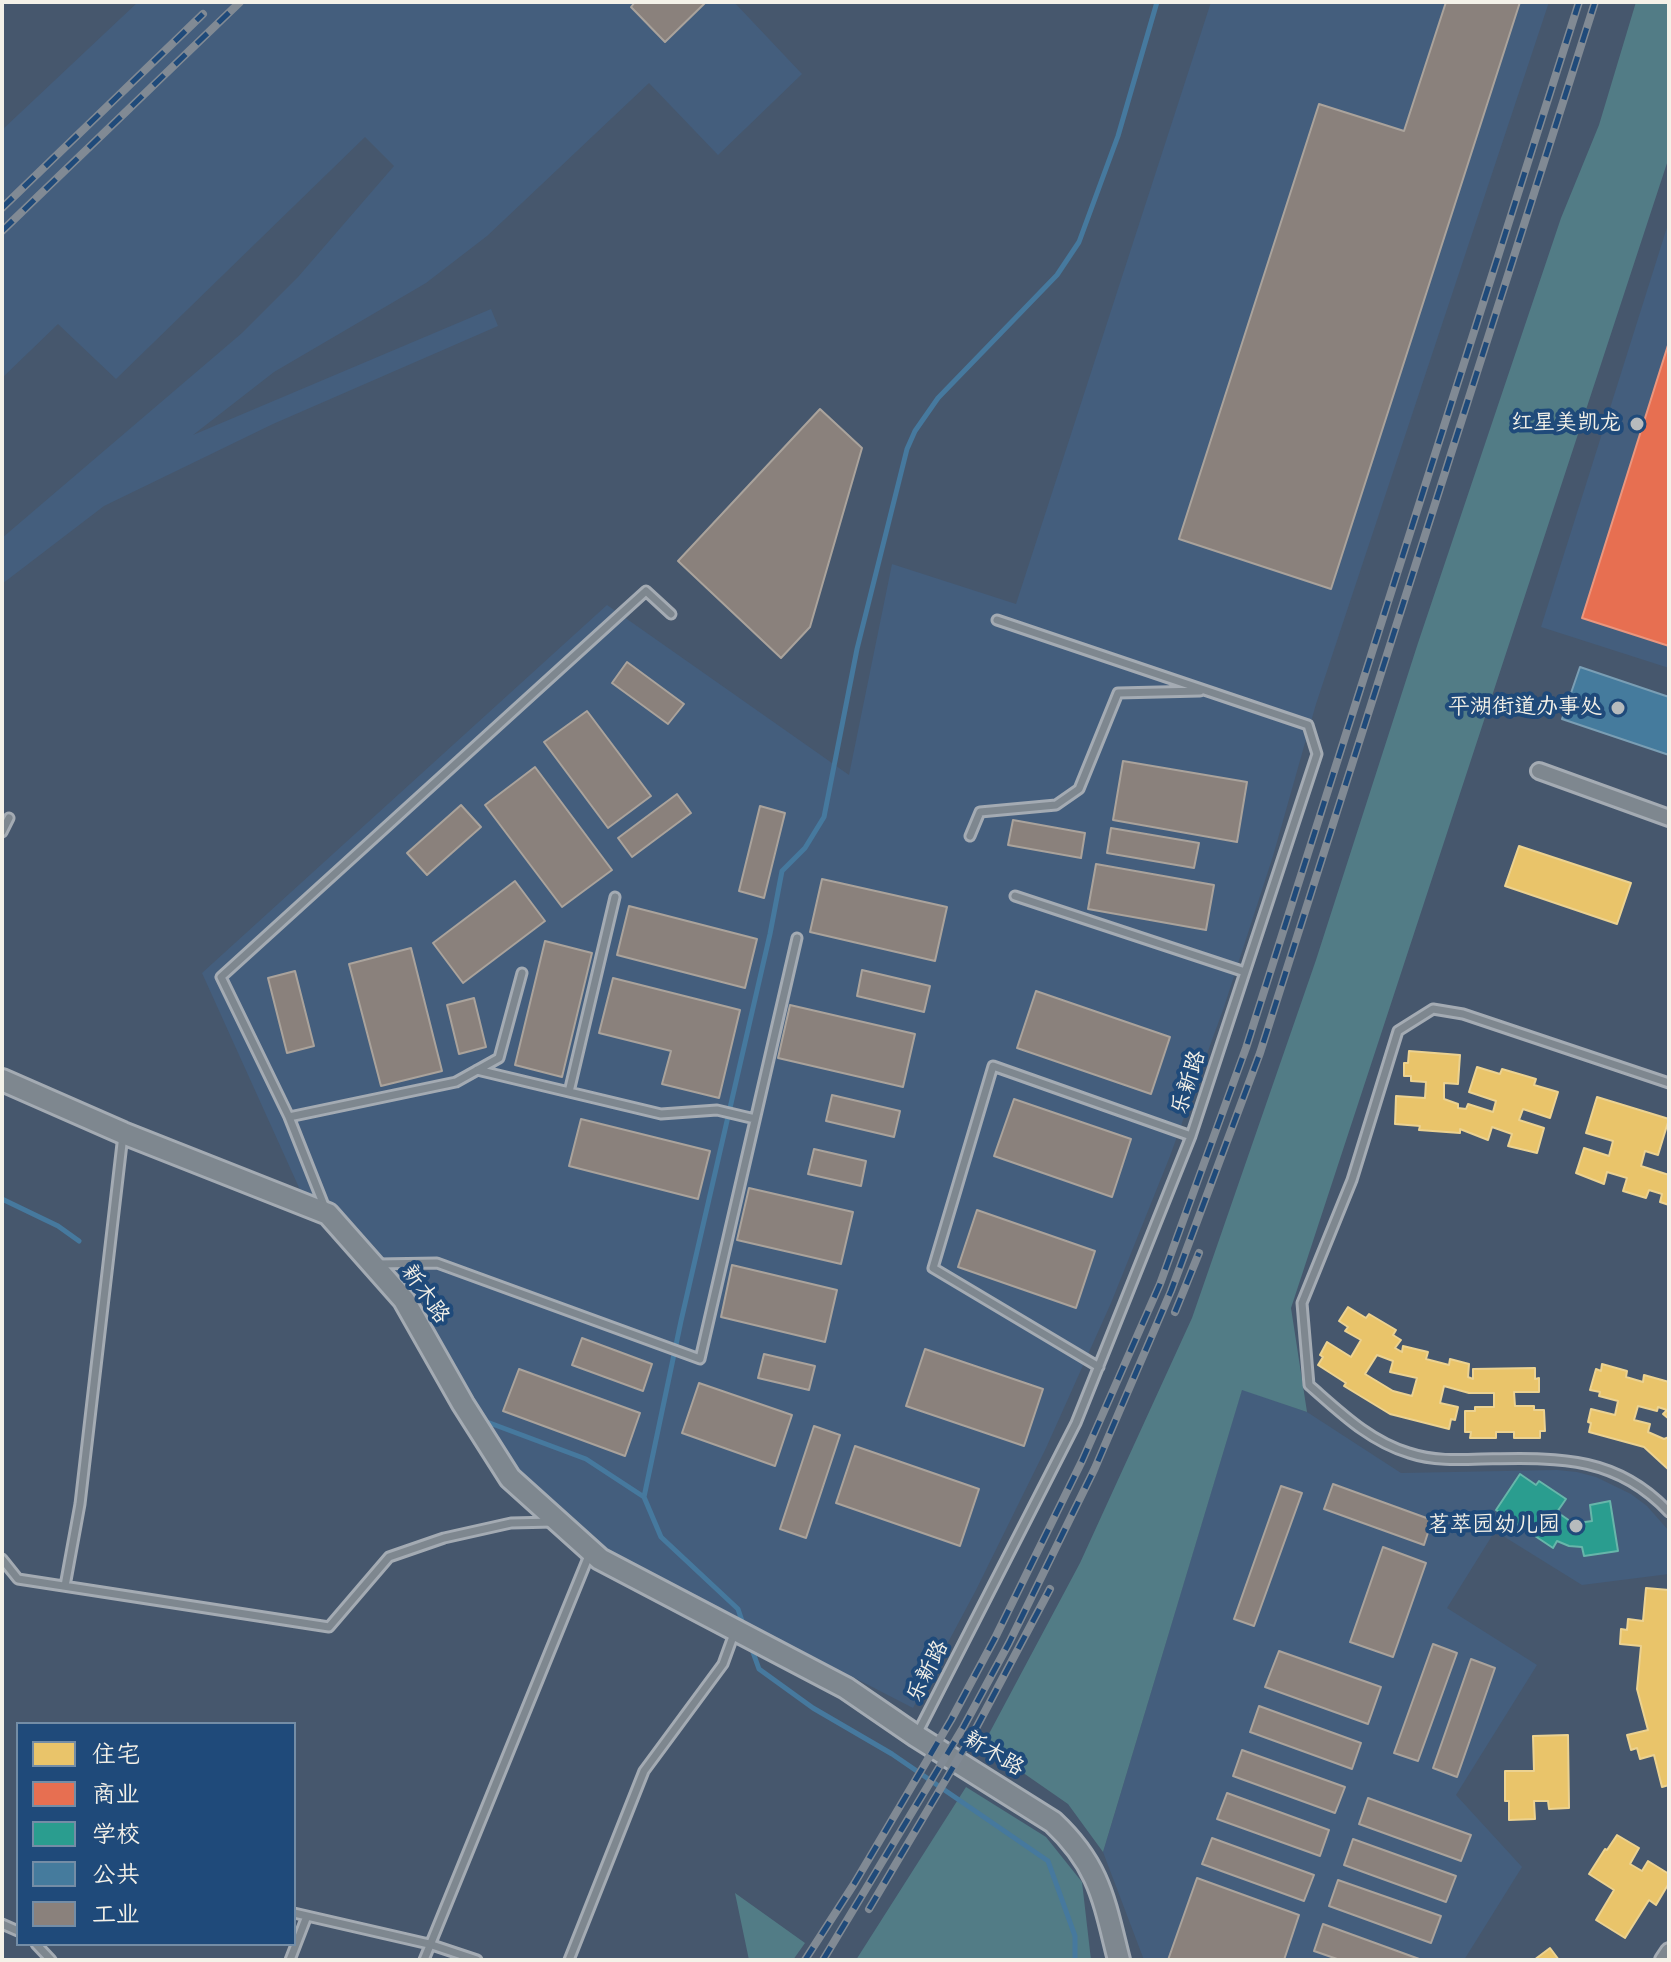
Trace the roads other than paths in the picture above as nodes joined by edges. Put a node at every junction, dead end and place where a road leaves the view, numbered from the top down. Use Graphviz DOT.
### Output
graph roads {
  1 [pos="671,614"];
  2 [pos="997,620"];
  3 [pos="1207,690"];
  4 [pos="1539,771"];
  5 [pos="9,818"];
  6 [pos="1669,818"];
  7 [pos="2,832"];
  8 [pos="970,836"];
  9 [pos="1015,896"];
  10 [pos="615,897"];
  11 [pos="797,938"];
  12 [pos="1245,972"];
  13 [pos="522,973"];
  14 [pos="477,1070"];
  15 [pos="2,1080"];
  16 [pos="1669,1083"];
  17 [pos="569,1092"];
  18 [pos="289,1117"];
  19 [pos="755,1119"];
  20 [pos="123,1133"];
  21 [pos="1191,1136"];
  22 [pos="328,1214"];
  23 [pos="372,1264"];
  24 [pos="1099,1367"];
  25 [pos="1669,1512"];
  26 [pos="559,1522"];
  27 [pos="590,1551"];
  28 [pos="2,1559"];
  29 [pos="5,1569"];
  30 [pos="65,1586"];
  31 [pos="736,1629"];
  32 [pos="916,1736"];
  33 [pos="296,1913"];
  34 [pos="307,1916"];
  35 [pos="296,1944"];
  36 [pos="429,1944"];
  37 [pos="1669,1951"];
  38 [pos="424,1960"];
  39 [pos="477,1960"];
  40 [pos="569,1960"];
  41 [pos="1119,1960"];
  42 [pos="1663,1960"];
  1 -- 18 [label="lane"];
  2 -- 3 [label="lane, 乐新路"];
  3 -- 8 [label="lane"];
  3 -- 12 [label="lane, 乐新路"];
  4 -- 6 [label="street"];
  5 -- 7 [label="lane"];
  9 -- 12 [label="lane"];
  10 -- 17 [label="lane"];
  11 -- 19 [label="lane"];
  12 -- 21 [label="lane, 乐新路"];
  13 -- 14 [label="lane"];
  14 -- 17 [label="lane"];
  14 -- 18 [label="lane"];
  15 -- 20 [label="street, 新木路"];
  16 -- 25 [label="lane"];
  17 -- 19 [label="lane"];
  18 -- 22 [label="lane"];
  19 -- 23 [label="lane"];
  20 -- 22 [label="street, 新木路"];
  20 -- 30 [label="lane"];
  21 -- 24 [label="lane, 乐新路"];
  21 -- 24 [label="lane"];
  22 -- 23 [label="street, 新木路"];
  23 -- 26 [label="street, 新木路"];
  24 -- 32 [label="lane, 乐新路"];
  26 -- 27 [label="street, 新木路"];
  26 -- 30 [label="lane"];
  27 -- 31 [label="street, 新木路"];
  27 -- 36 [label="lane"];
  28 -- 29 [label="lane"];
  29 -- 30 [label="lane"];
  31 -- 32 [label="street, 新木路"];
  31 -- 40 [label="lane"];
  32 -- 41 [label="street, 新木路"];
  33 -- 34 [label="lane"];
  34 -- 35 [label="lane"];
  34 -- 36 [label="lane"];
  36 -- 38 [label="lane"];
  36 -- 39 [label="lane"];
  37 -- 42 [label="street"];
}
